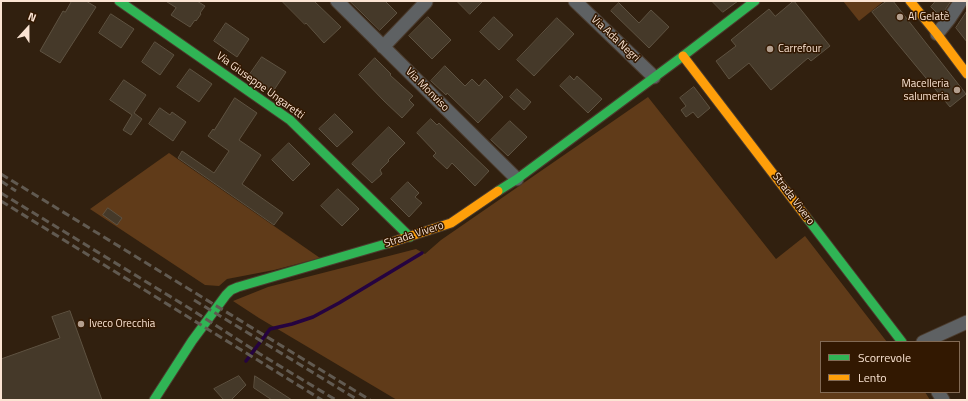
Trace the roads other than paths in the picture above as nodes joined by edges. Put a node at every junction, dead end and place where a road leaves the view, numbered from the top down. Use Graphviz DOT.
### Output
graph roads {
  1 [pos="119,1"];
  2 [pos="337,1"];
  3 [pos="575,1"];
  4 [pos="754,1"];
  5 [pos="910,1"];
  6 [pos="962,1"];
  7 [pos="426,2"];
  8 [pos="936,34"];
  9 [pos="383,47"];
  10 [pos="683,56"];
  11 [pos="967,74"];
  12 [pos="654,77"];
  13 [pos="516,179"];
  14 [pos="410,237"];
  15 [pos="967,322"];
  16 [pos="901,341"];
  17 [pos="925,341"];
  18 [pos="154,400"];
  1 -- 14 [label="street, Via Giuseppe Ungaretti"];
  2 -- 9 [label="street, Via Monviso"];
  3 -- 12 [label="street, Via Ada Negri"];
  4 -- 10 [label="street, Strada Vivero"];
  5 -- 8 [label="street"];
  6 -- 8 [label="street"];
  7 -- 9 [label="street"];
  8 -- 11 [label="street"];
  9 -- 13 [label="street, Via Monviso"];
  10 -- 12 [label="street, Strada Vivero"];
  10 -- 16 [label="street, Strada Vivero"];
  12 -- 13 [label="street, Strada Vivero"];
  13 -- 14 [label="street, Strada Vivero"];
  14 -- 18 [label="street, Strada Vivero"];
  15 -- 17 [label="street"];
}
